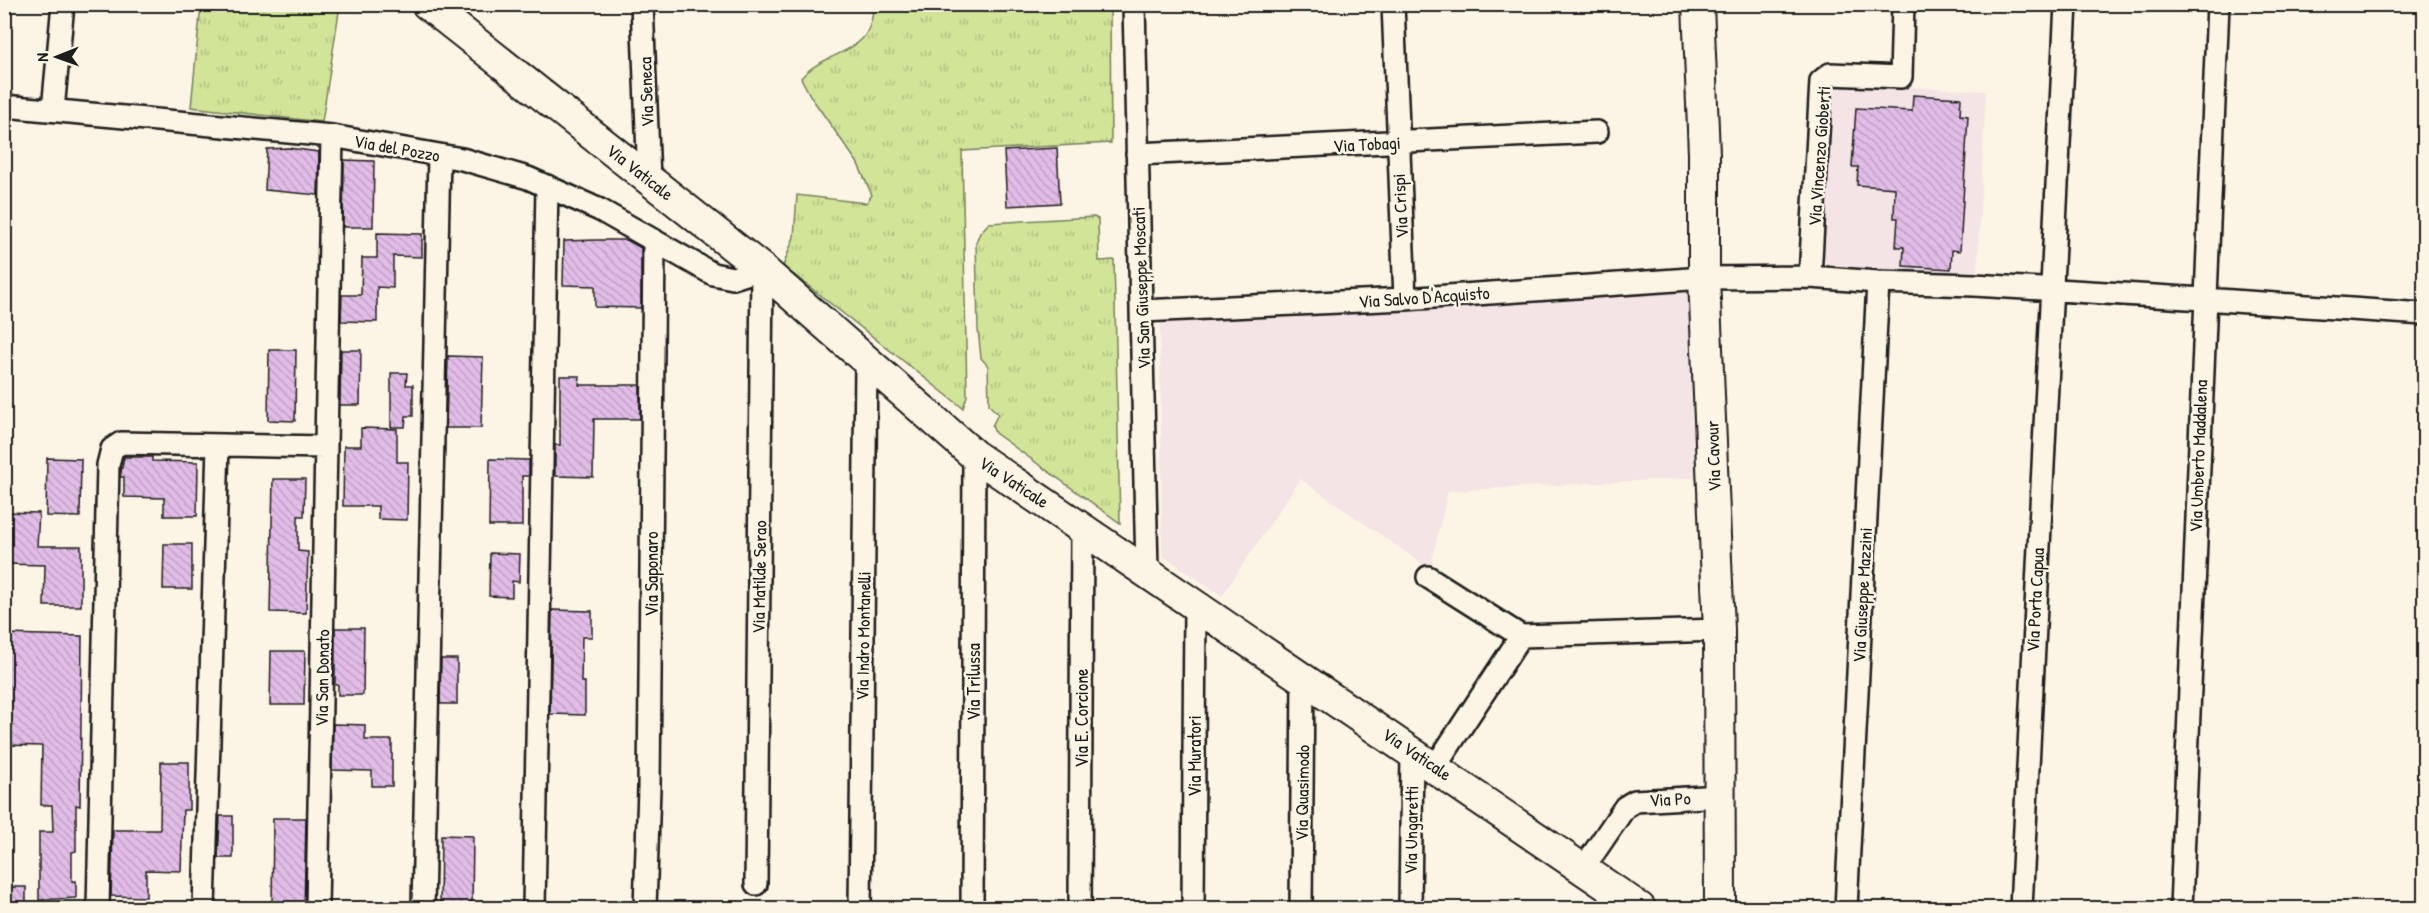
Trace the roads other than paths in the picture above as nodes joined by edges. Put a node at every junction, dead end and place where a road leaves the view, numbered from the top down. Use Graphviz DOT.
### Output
graph roads {
  1 [pos="63,4"];
  2 [pos="427,4"];
  3 [pos="642,4"];
  4 [pos="1134,4"];
  5 [pos="1393,4"];
  6 [pos="1698,4"];
  7 [pos="1904,4"];
  8 [pos="2066,4"];
  9 [pos="2218,4"];
  10 [pos="4,106"];
  11 [pos="53,110"];
  12 [pos="1597,132"];
  13 [pos="332,136"];
  14 [pos="1397,143"];
  15 [pos="1137,154"];
  16 [pos="439,155"];
  17 [pos="649,180"];
  18 [pos="547,186"];
  19 [pos="654,240"];
  20 [pos="762,269"];
  21 [pos="1810,277"];
  22 [pos="1704,278"];
  23 [pos="1878,282"];
  24 [pos="2049,291"];
  25 [pos="1405,299"];
  26 [pos="2204,299"];
  27 [pos="1142,311"];
  28 [pos="2424,314"];
  29 [pos="866,363"];
  30 [pos="219,445"];
  31 [pos="325,447"];
  32 [pos="974,455"];
  33 [pos="1083,527"];
  34 [pos="1147,571"];
  35 [pos="1428,577"];
  36 [pos="1195,604"];
  37 [pos="1719,630"];
  38 [pos="1521,636"];
  39 [pos="1304,677"];
  40 [pos="1423,759"];
  41 [pos="1721,796"];
  42 [pos="1583,869"];
  43 [pos="756,884"];
  44 [pos="98,909"];
  45 [pos="204,909"];
  46 [pos="317,909"];
  47 [pos="423,909"];
  48 [pos="534,909"];
  49 [pos="645,909"];
  50 [pos="860,909"];
  51 [pos="972,909"];
  52 [pos="1080,909"];
  53 [pos="1193,909"];
  54 [pos="1301,909"];
  55 [pos="1410,909"];
  56 [pos="1640,909"];
  57 [pos="1720,909"];
  58 [pos="1846,909"];
  59 [pos="2021,909"];
  60 [pos="2181,909"];
  1 -- 11 [label="street"];
  2 -- 17 [label="street, Via Vaticale"];
  3 -- 17 [label="street, Via Seneca"];
  4 -- 15 [label="street, Via San Giuseppe Moscati"];
  5 -- 14 [label="street, Via Crispi"];
  6 -- 22 [label="street, Via Cavour"];
  7 -- 21 [label="street, Via Vincenzo Gioberti"];
  8 -- 24 [label="street, Via Porta Capua"];
  9 -- 26 [label="street, Via Umberto Maddalena"];
  10 -- 11 [label="street, Via del Pozzo"];
  11 -- 13 [label="street, Via del Pozzo"];
  12 -- 14 [label="street, Via Tobagi"];
  13 -- 16 [label="street, Via del Pozzo"];
  13 -- 31 [label="street, Via San Donato"];
  14 -- 15 [label="street, Via Tobagi"];
  14 -- 25 [label="street, Via Crispi"];
  15 -- 27 [label="street, Via San Giuseppe Moscati"];
  16 -- 18 [label="street, Via del Pozzo"];
  16 -- 47 [label="street"];
  17 -- 20 [label="street, Via Vaticale"];
  18 -- 19 [label="street, Via del Pozzo"];
  18 -- 48 [label="street"];
  19 -- 20 [label="street, Via del Pozzo"];
  19 -- 49 [label="street, Via Saponaro"];
  20 -- 29 [label="street, Via Vaticale"];
  20 -- 43 [label="street, Via Matilde Serao"];
  21 -- 22 [label="street, Via Salvo D'Acquisto"];
  21 -- 23 [label="street, Via Salvo D'Acquisto"];
  22 -- 25 [label="street, Via Salvo D'Acquisto"];
  22 -- 37 [label="street, Via Cavour"];
  23 -- 24 [label="street, Via Salvo D'Acquisto"];
  23 -- 58 [label="street, Via Giuseppe Mazzini"];
  24 -- 26 [label="street, Via Salvo D'Acquisto"];
  24 -- 59 [label="street, Via Porta Capua"];
  25 -- 27 [label="street, Via Salvo D'Acquisto"];
  26 -- 28 [label="street, Via Salvo D'Acquisto"];
  26 -- 60 [label="street, Via Umberto Maddalena"];
  27 -- 34 [label="street, Via San Giuseppe Moscati"];
  29 -- 32 [label="street, Via Vaticale"];
  29 -- 50 [label="street, Via Indro Montanelli"];
  30 -- 31 [label="street"];
  30 -- 44 [label="street"];
  30 -- 45 [label="street"];
  31 -- 46 [label="street, Via San Donato"];
  32 -- 33 [label="street, Via Vaticale"];
  32 -- 51 [label="street, Via Trilussa"];
  33 -- 34 [label="street, Via Vaticale"];
  33 -- 52 [label="street, Via E. Corcione"];
  34 -- 36 [label="street, Via Vaticale"];
  35 -- 38 [label="street"];
  36 -- 39 [label="street, Via Vaticale"];
  36 -- 53 [label="street, Via Muratori"];
  37 -- 38 [label="street"];
  37 -- 41 [label="street, Via Cavour"];
  38 -- 40 [label="street"];
  39 -- 40 [label="street, Via Vaticale"];
  39 -- 54 [label="street, Via Quasimodo"];
  40 -- 42 [label="street, Via Vaticale"];
  40 -- 55 [label="street, Via Ungaretti"];
  41 -- 42 [label="street, Via Po"];
  41 -- 57 [label="street, Via Cavour"];
  42 -- 56 [label="street, Via Vaticale"];
}
